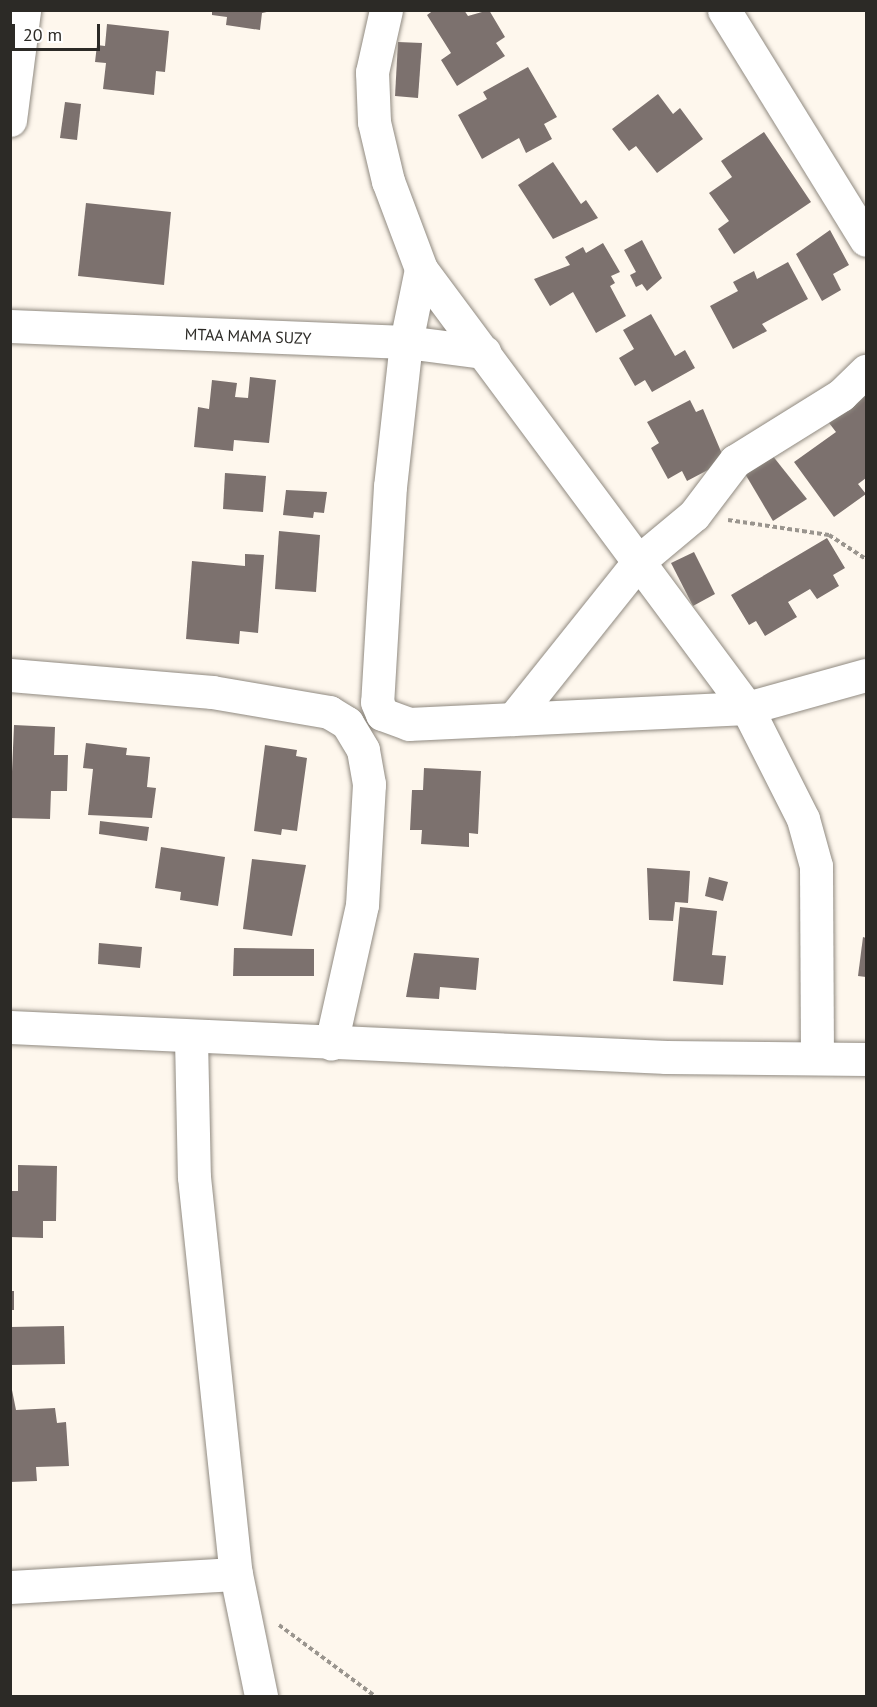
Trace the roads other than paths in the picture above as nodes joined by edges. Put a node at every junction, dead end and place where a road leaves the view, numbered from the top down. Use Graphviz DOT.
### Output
graph roads {
  1 [pos="24,10"];
  2 [pos="724,10"];
  3 [pos="388,12"];
  4 [pos="10,120"];
  5 [pos="867,240"];
  6 [pos="421,269"];
  7 [pos="10,326"];
  8 [pos="406,342"];
  9 [pos="484,351"];
  10 [pos="867,371"];
  11 [pos="640,560"];
  12 [pos="10,675"];
  13 [pos="867,675"];
  14 [pos="747,708"];
  15 [pos="513,718"];
  16 [pos="10,1027"];
  17 [pos="191,1038"];
  18 [pos="331,1044"];
  19 [pos="817,1056"];
  20 [pos="867,1059"];
  21 [pos="236,1574"];
  22 [pos="10,1587"];
  23 [pos="261,1696"];
  1 -- 4 [label="street"];
  2 -- 5 [label="street"];
  3 -- 6 [label="street"];
  6 -- 8 [label="street"];
  6 -- 9 [label="street"];
  7 -- 8 [label="street, MTAA MAMA SUZY"];
  8 -- 9 [label="street, MTAA MAMA SUZY"];
  8 -- 15 [label="street"];
  9 -- 11 [label="street"];
  10 -- 11 [label="street"];
  11 -- 14 [label="street"];
  11 -- 15 [label="street"];
  12 -- 18 [label="street"];
  13 -- 14 [label="street"];
  14 -- 15 [label="street"];
  14 -- 19 [label="street"];
  16 -- 17 [label="street"];
  17 -- 18 [label="street"];
  17 -- 21 [label="street"];
  18 -- 19 [label="street"];
  19 -- 20 [label="street"];
  21 -- 22 [label="street"];
  21 -- 23 [label="street"];
}
